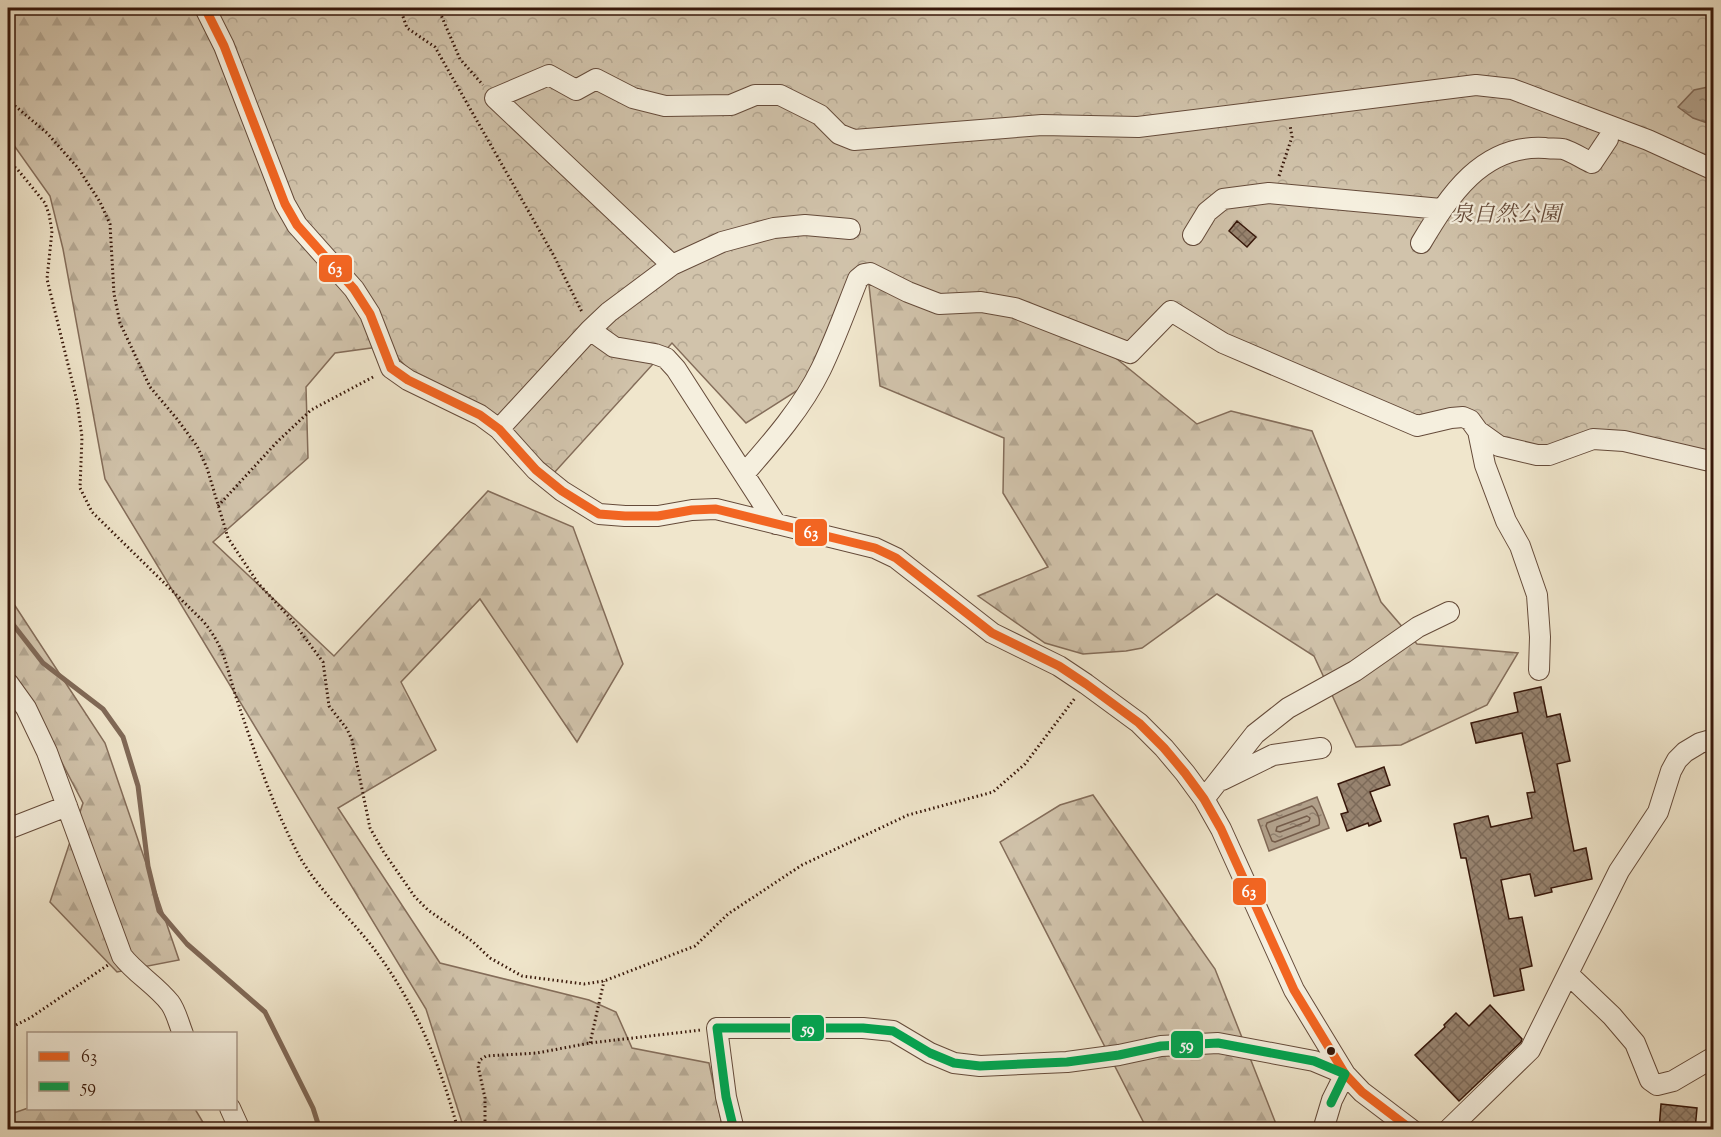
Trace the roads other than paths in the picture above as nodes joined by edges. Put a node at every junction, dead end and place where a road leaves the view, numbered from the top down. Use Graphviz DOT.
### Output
graph roads {
  1 [pos="205,8"];
  2 [pos="1608,139"];
  3 [pos="1713,170"];
  4 [pos="1441,209"];
  5 [pos="850,229"];
  6 [pos="1193,235"];
  7 [pos="1421,243"];
  8 [pos="672,265"];
  9 [pos="590,330"];
  10 [pos="499,429"];
  11 [pos="1478,431"];
  12 [pos="1713,462"];
  13 [pos="744,474"];
  14 [pos="776,524"];
  15 [pos="1449,612"];
  16 [pos="1539,670"];
  17 [pos="8,683"];
  18 [pos="1713,739"];
  19 [pos="1321,748"];
  20 [pos="1217,782"];
  21 [pos="1204,799"];
  22 [pos="67,806"];
  23 [pos="8,829"];
  24 [pos="1568,974"];
  25 [pos="182,1032"];
  26 [pos="1713,1057"];
  27 [pos="1344,1074"];
  28 [pos="231,1110"];
  29 [pos="240,1130"];
  30 [pos="734,1130"];
  31 [pos="1323,1130"];
  32 [pos="1412,1130"];
  33 [pos="1448,1130"];
  1 -- 10 [label="street"];
  2 -- 4 [label="street"];
  3 -- 8 [label="street"];
  4 -- 6 [label="street"];
  4 -- 7 [label="street"];
  5 -- 8 [label="street"];
  8 -- 9 [label="street"];
  9 -- 10 [label="street"];
  9 -- 13 [label="street"];
  10 -- 14 [label="street"];
  11 -- 12 [label="street"];
  11 -- 13 [label="street"];
  11 -- 16 [label="street"];
  13 -- 14 [label="street"];
  14 -- 21 [label="street"];
  15 -- 20 [label="street"];
  17 -- 22 [label="street"];
  18 -- 24 [label="street"];
  19 -- 20 [label="street"];
  20 -- 21 [label="street"];
  21 -- 27 [label="street"];
  22 -- 23 [label="street"];
  22 -- 25 [label="street"];
  24 -- 26 [label="street"];
  24 -- 33 [label="street"];
  27 -- 30 [label="street"];
  27 -- 31 [label="street"];
  27 -- 32 [label="street"];
  28 -- 29 [label="street"];
}
